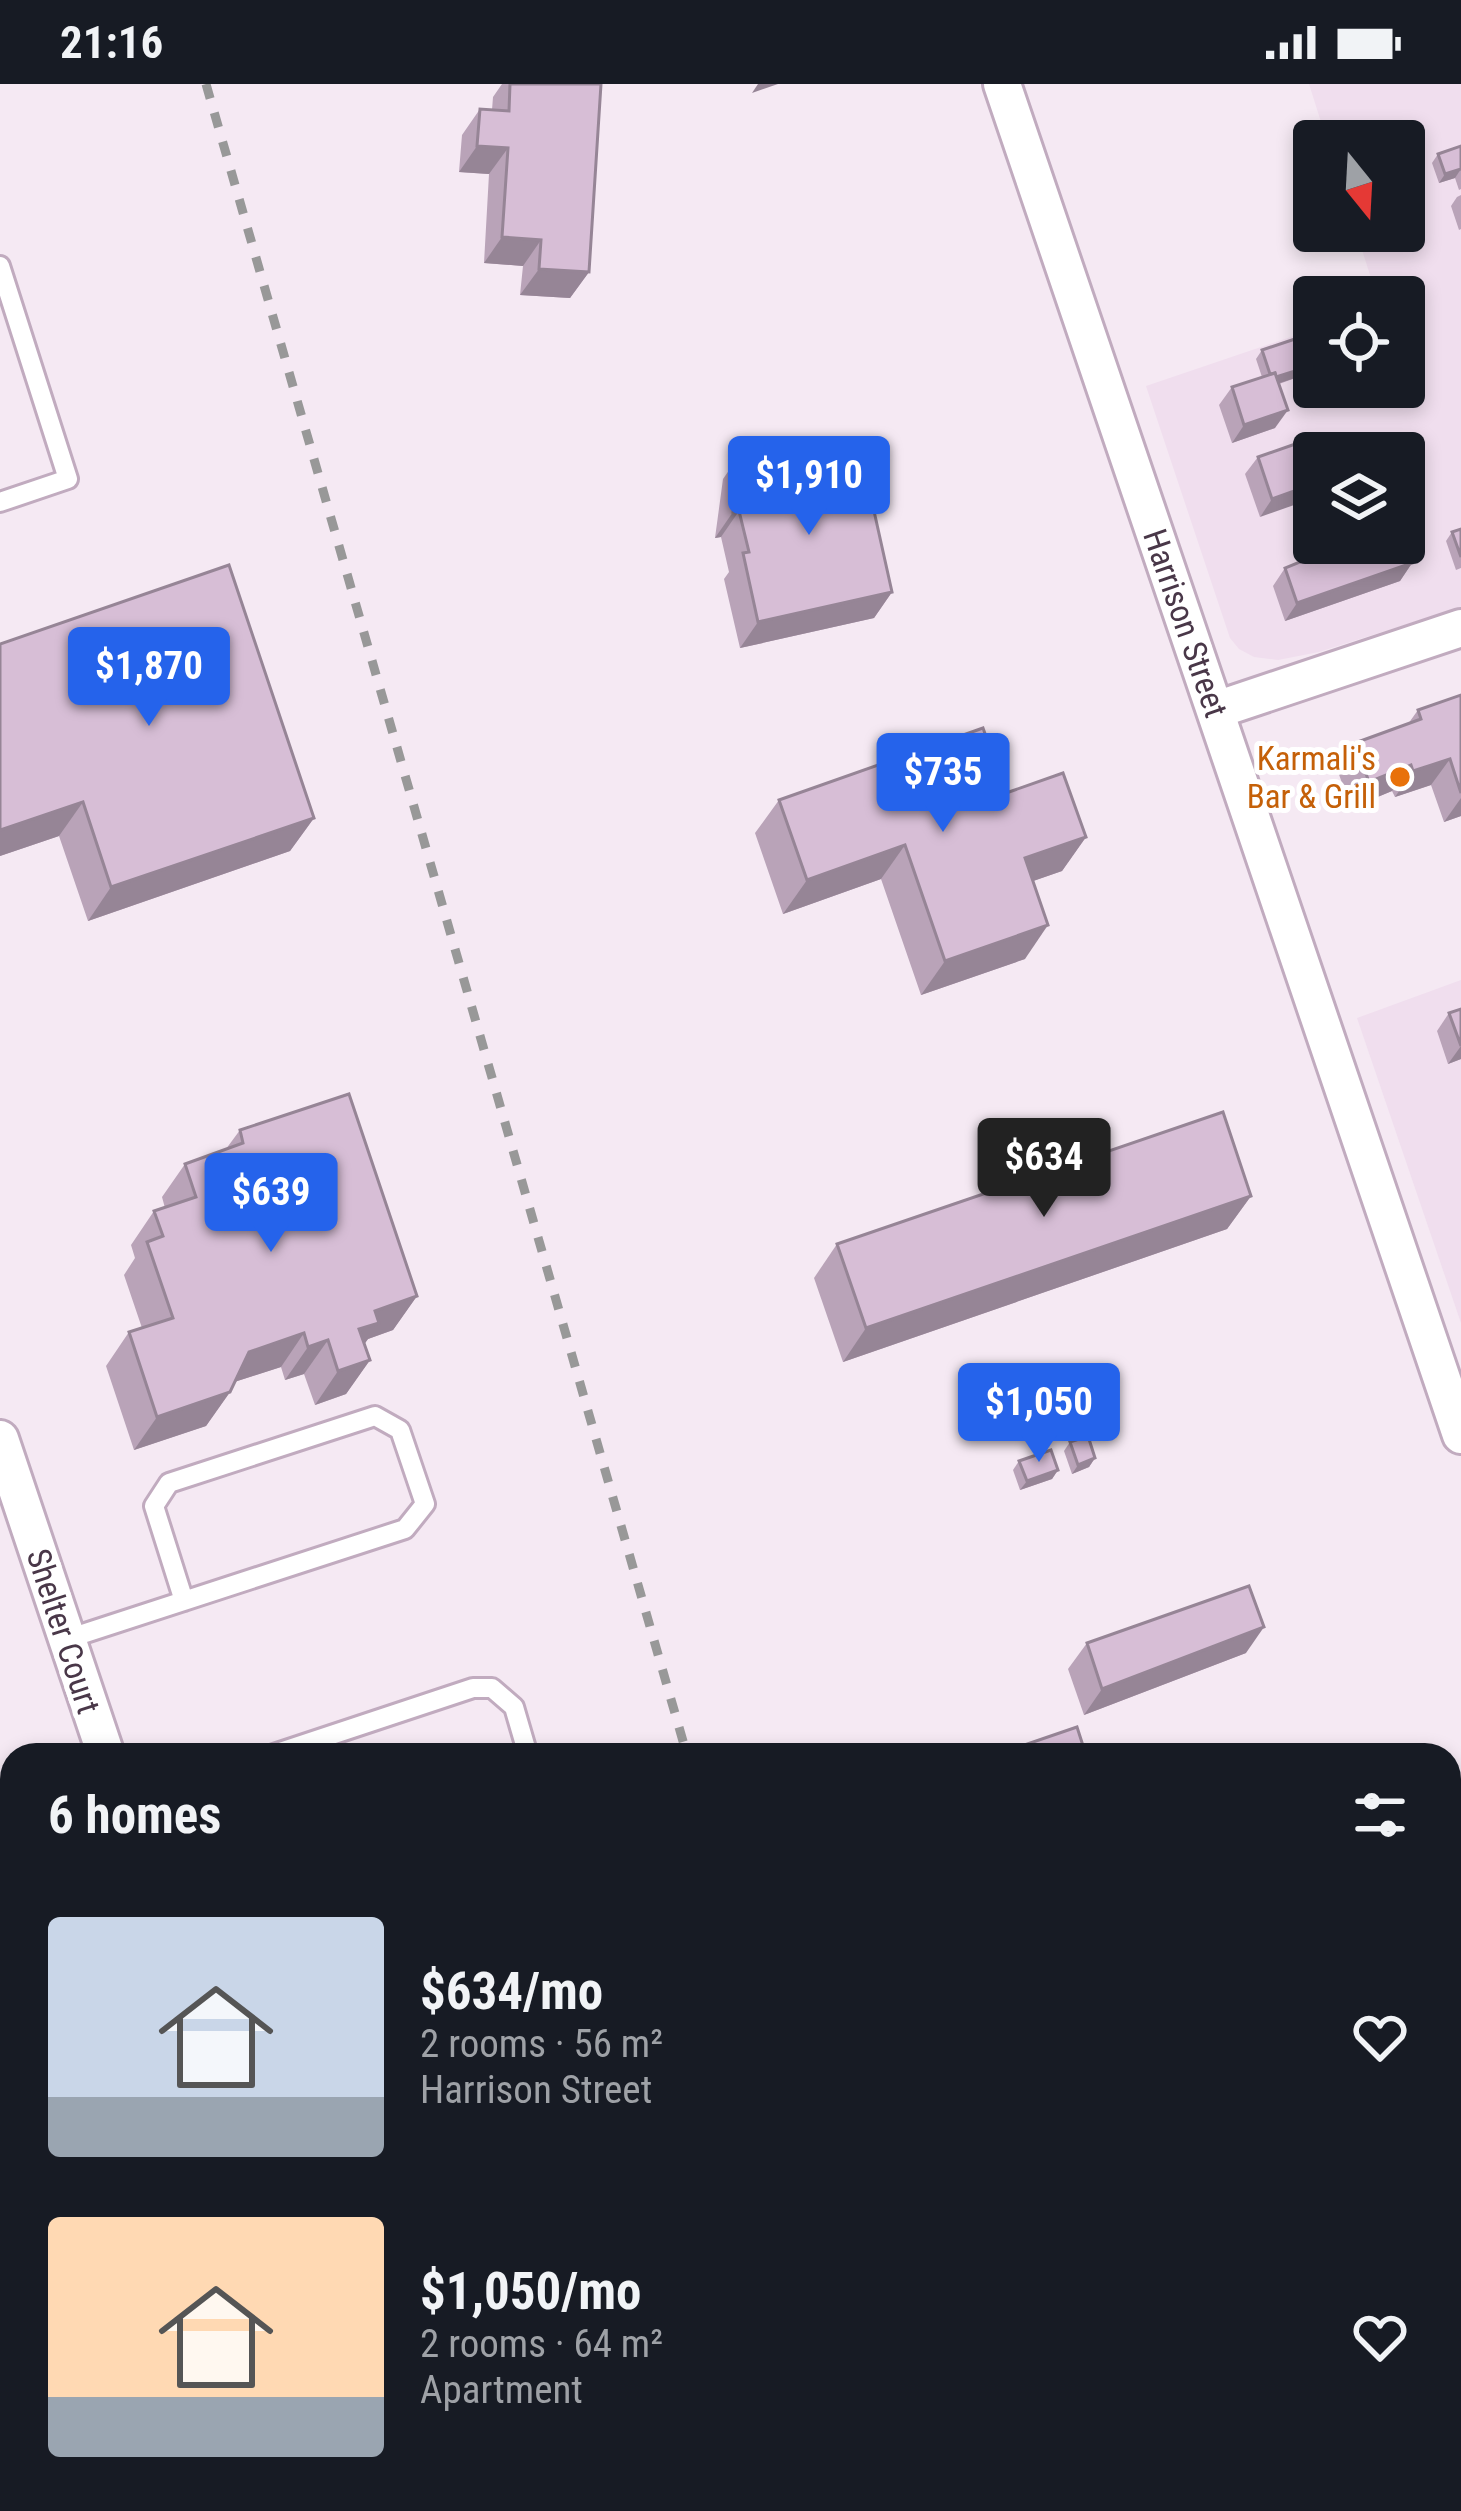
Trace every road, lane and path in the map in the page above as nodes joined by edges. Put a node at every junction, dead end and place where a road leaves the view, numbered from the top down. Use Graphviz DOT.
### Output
graph roads {
  1 [pos="1002,84"];
  2 [pos="0,266"];
  3 [pos="0,502"];
  4 [pos="1461,628"];
  5 [pos="1216,710"];
  6 [pos="1461,1435"];
  7 [pos="0,1439"];
  8 [pos="184,1601"];
  9 [pos="67,1639"];
  10 [pos="102,1743"];
  11 [pos="308,1743"];
  12 [pos="524,1743"];
  1 -- 5 [label="street, Harrison Street"];
  2 -- 3 [label="lane"];
  4 -- 5 [label="street"];
  5 -- 6 [label="street, Harrison Street"];
  7 -- 9 [label="street, Shelter Court"];
  8 -- 8 [label="lane"];
  8 -- 9 [label="lane"];
  9 -- 10 [label="street, Shelter Court"];
  11 -- 12 [label="lane"];
}
